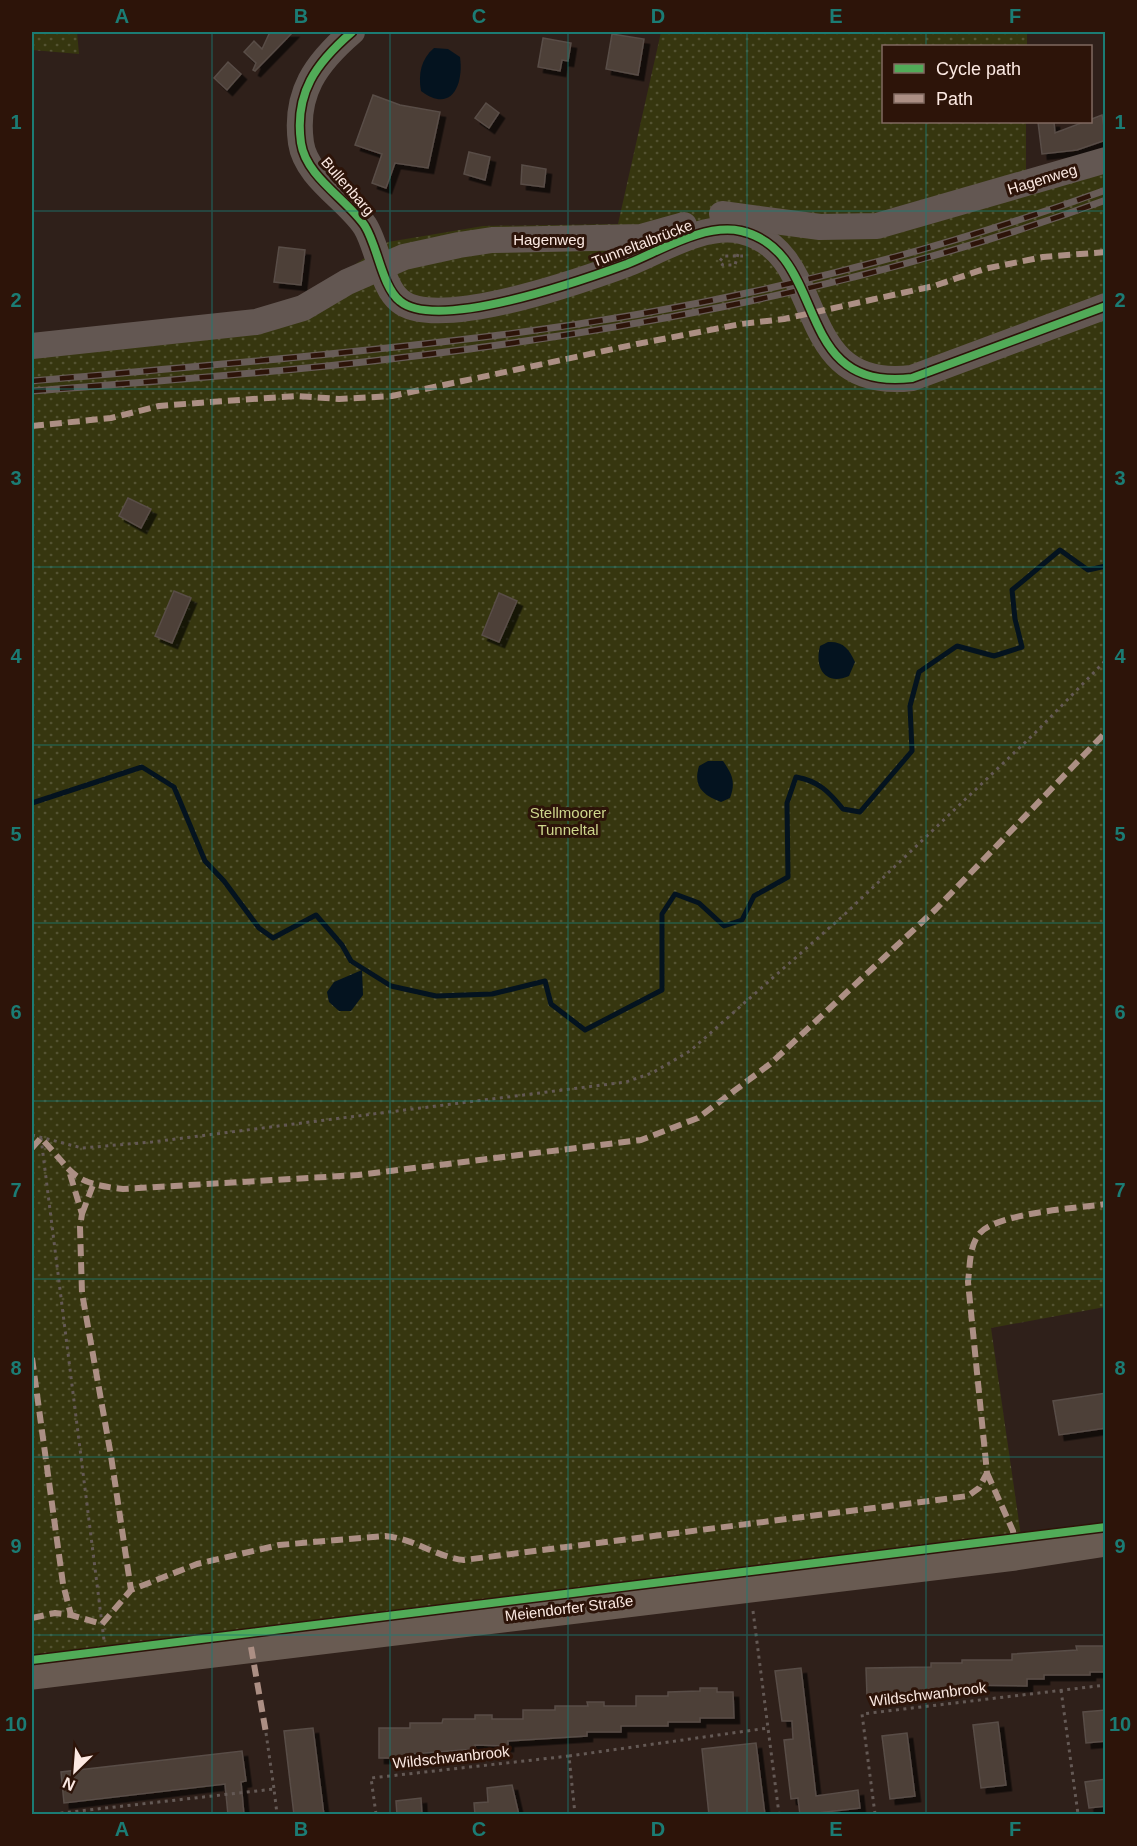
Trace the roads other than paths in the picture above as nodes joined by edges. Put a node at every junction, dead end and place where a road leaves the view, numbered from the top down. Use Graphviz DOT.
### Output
graph roads {
  1 [pos="352,32"];
  2 [pos="1106,160"];
  3 [pos="382,266"];
  4 [pos="1106,306"];
  5 [pos="32,346"];
  6 [pos="1106,1540"];
  7 [pos="32,1673"];
  1 -- 3 [label="street, Bullenbarg"];
  2 -- 3 [label="street, Hagenweg"];
  3 -- 4 [label="street, Tunneltalbrücke"];
  3 -- 5 [label="street, Hagenweg"];
  6 -- 7 [label="main road, Meiendorfer Straße"];
}
